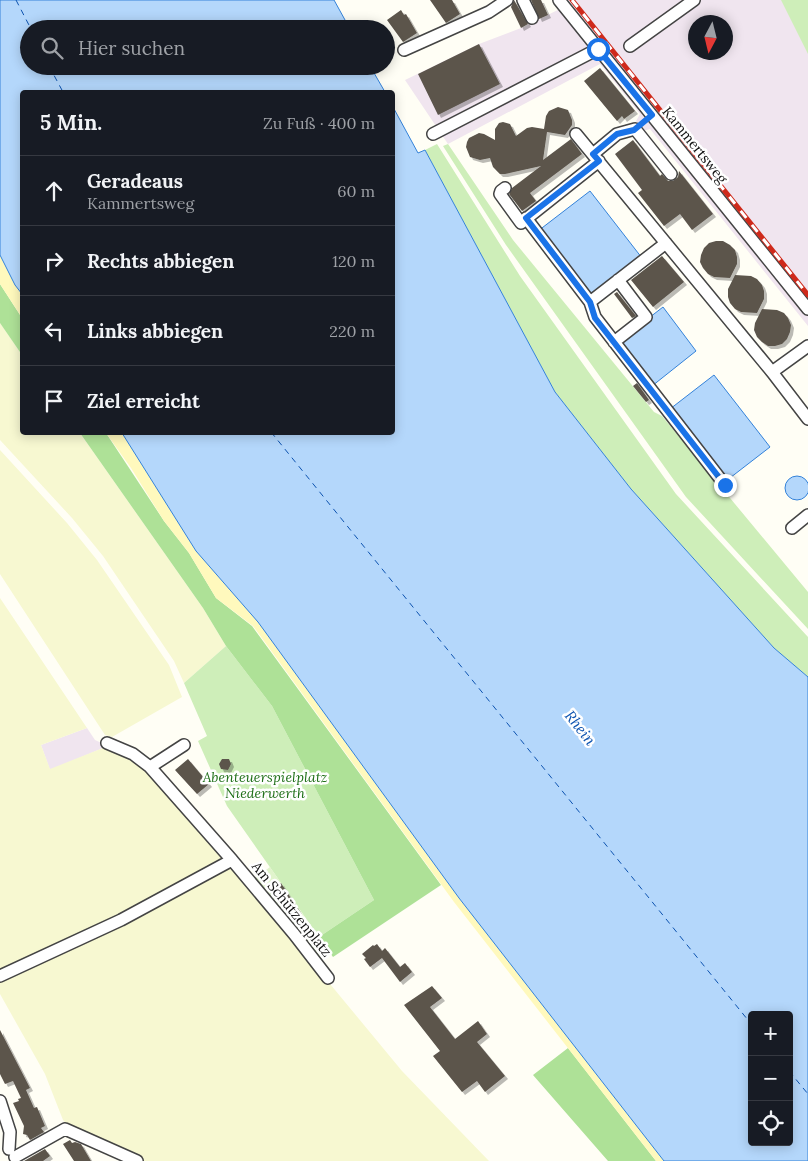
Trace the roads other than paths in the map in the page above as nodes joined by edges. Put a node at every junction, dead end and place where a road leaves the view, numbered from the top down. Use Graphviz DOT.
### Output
graph roads {
  1 [pos="507,0"];
  2 [pos="524,0"];
  3 [pos="559,0"];
  4 [pos="694,0"];
  5 [pos="532,18"];
  6 [pos="630,46"];
  7 [pos="598,49"];
  8 [pos="404,50"];
  9 [pos="652,115"];
  10 [pos="634,130"];
  11 [pos="433,134"];
  12 [pos="576,134"];
  13 [pos="596,158"];
  14 [pos="671,174"];
  15 [pos="505,188"];
  16 [pos="526,218"];
  17 [pos="666,243"];
  18 [pos="618,280"];
  19 [pos="590,302"];
  20 [pos="808,309"];
  21 [pos="614,342"];
  22 [pos="808,346"];
  23 [pos="772,372"];
  24 [pos="808,419"];
  25 [pos="725,485"];
  26 [pos="808,515"];
  27 [pos="792,528"];
  28 [pos="107,743"];
  29 [pos="184,746"];
  30 [pos="150,767"];
  31 [pos="232,860"];
  32 [pos="0,976"];
  33 [pos="328,978"];
  34 [pos="0,1101"];
  35 [pos="10,1154"];
  36 [pos="137,1161"];
  1 -- 8 [label="street"];
  2 -- 5 [label="street"];
  3 -- 7 [label="street, Kammertsweg"];
  4 -- 6 [label="street"];
  7 -- 9 [label="street, Kammertsweg"];
  7 -- 11 [label="street"];
  9 -- 10 [label="street"];
  9 -- 20 [label="street, Kammertsweg"];
  10 -- 13 [label="street"];
  10 -- 14 [label="street"];
  12 -- 13 [label="street"];
  13 -- 16 [label="street"];
  13 -- 17 [label="street"];
  15 -- 16 [label="street"];
  16 -- 19 [label="street"];
  17 -- 18 [label="street"];
  17 -- 23 [label="street"];
  18 -- 19 [label="street"];
  18 -- 21 [label="street"];
  19 -- 21 [label="street"];
  21 -- 25 [label="street"];
  22 -- 23 [label="street"];
  23 -- 24 [label="street"];
  26 -- 27 [label="street"];
  28 -- 30 [label="street, Am Schützenplatz"];
  29 -- 30 [label="street"];
  30 -- 31 [label="street, Am Schützenplatz"];
  31 -- 32 [label="street"];
  31 -- 33 [label="street, Am Schützenplatz"];
  34 -- 35 [label="street"];
  35 -- 36 [label="street"];
}
